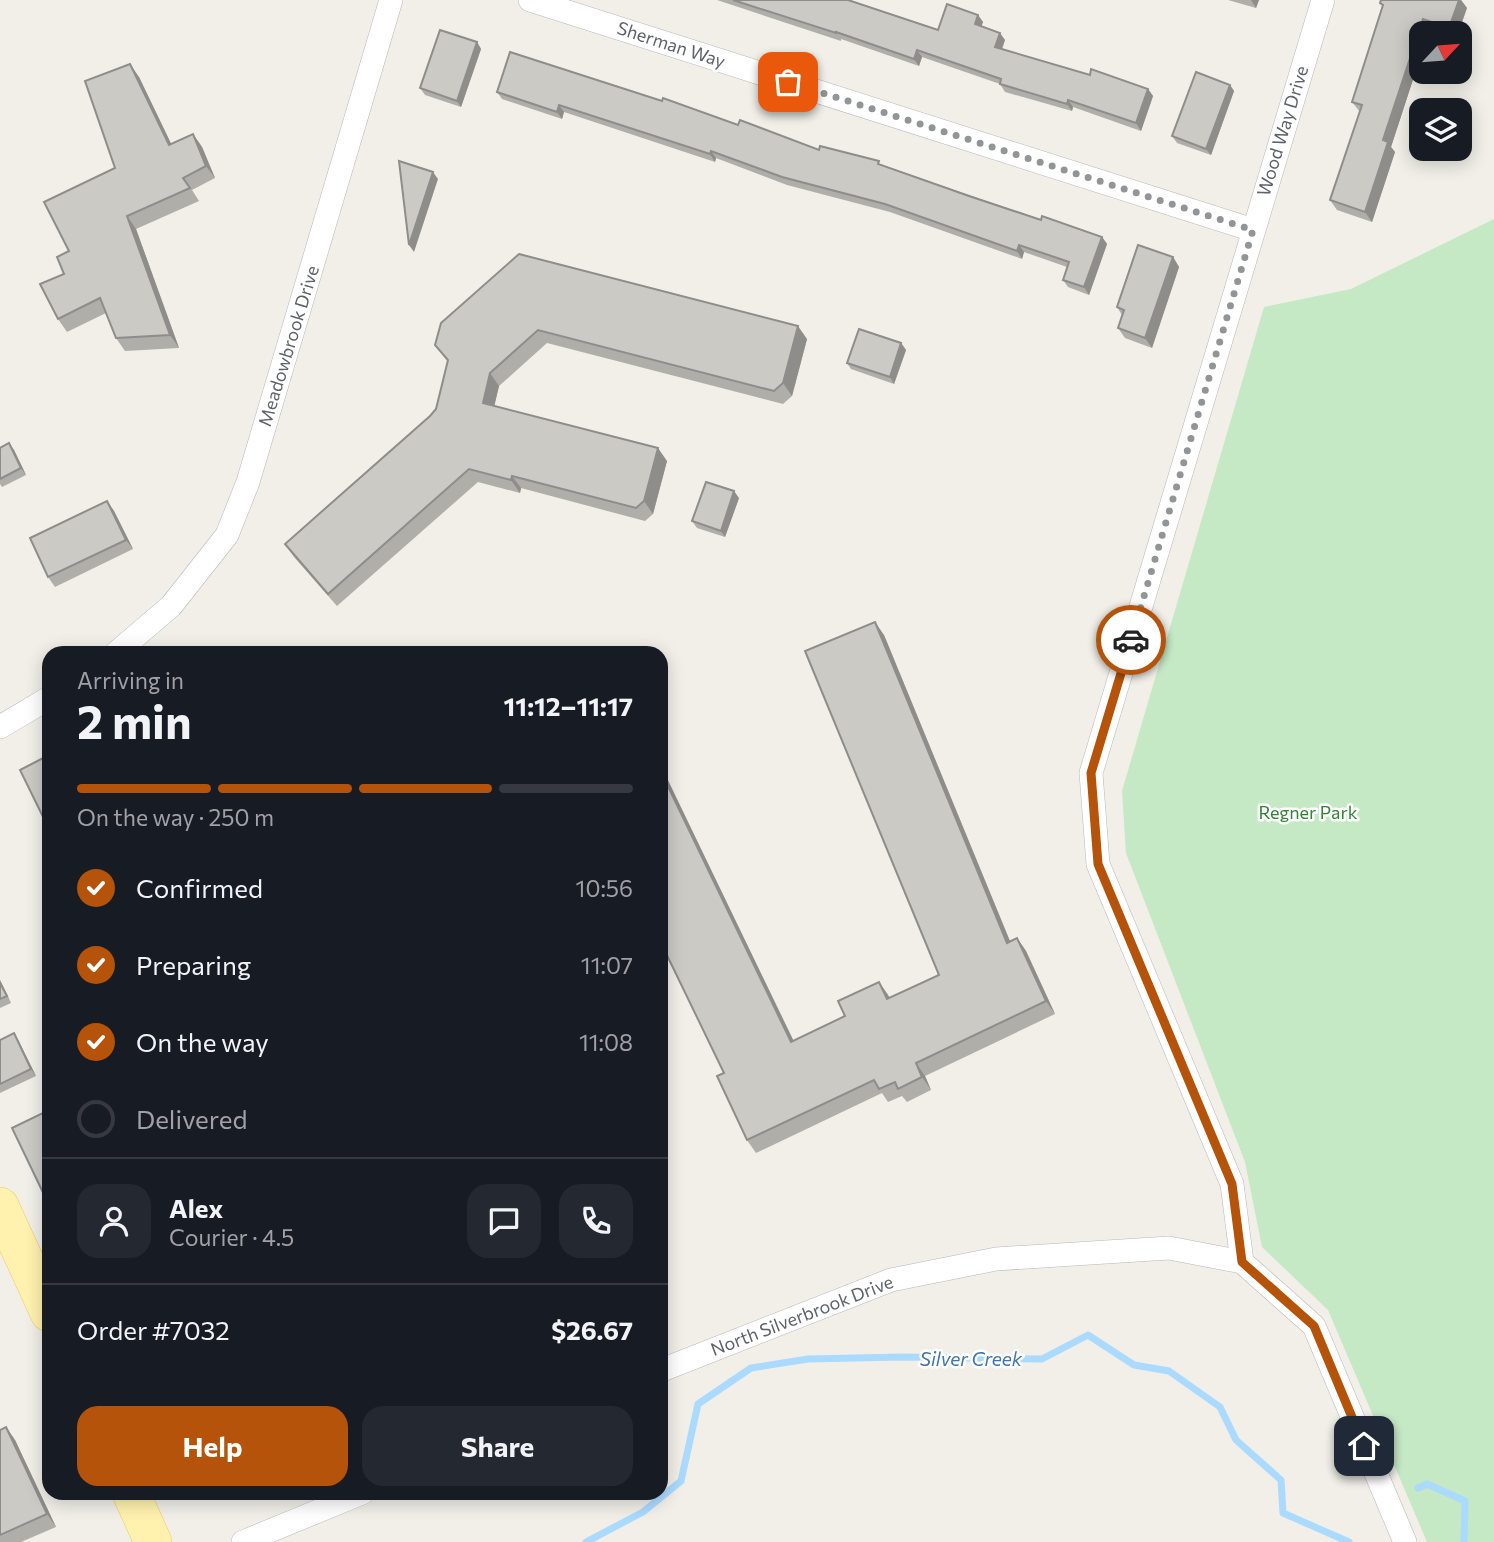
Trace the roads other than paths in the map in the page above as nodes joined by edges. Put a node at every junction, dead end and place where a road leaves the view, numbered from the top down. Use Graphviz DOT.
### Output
graph roads {
  1 [pos="391,0"];
  2 [pos="530,0"];
  3 [pos="1322,0"];
  4 [pos="1253,230"];
  5 [pos="124,646"];
  6 [pos="42,702"];
  7 [pos="0,727"];
  8 [pos="0,1206"];
  9 [pos="1242,1262"];
  10 [pos="42,1299"];
  11 [pos="668,1368"];
  12 [pos="134,1500"];
  13 [pos="345,1500"];
  14 [pos="153,1542"];
  15 [pos="243,1542"];
  16 [pos="1405,1542"];
  1 -- 5 [label="street, Meadowbrook Drive"];
  2 -- 4 [label="street, Sherman Way"];
  3 -- 4 [label="street, Wood Way Drive"];
  4 -- 9 [label="street, Wood Way Drive"];
  6 -- 7 [label="street"];
  8 -- 10 [label="main road"];
  9 -- 11 [label="street, North Silverbrook Drive"];
  9 -- 16 [label="street"];
  12 -- 14 [label="main road"];
  13 -- 15 [label="street"];
}
